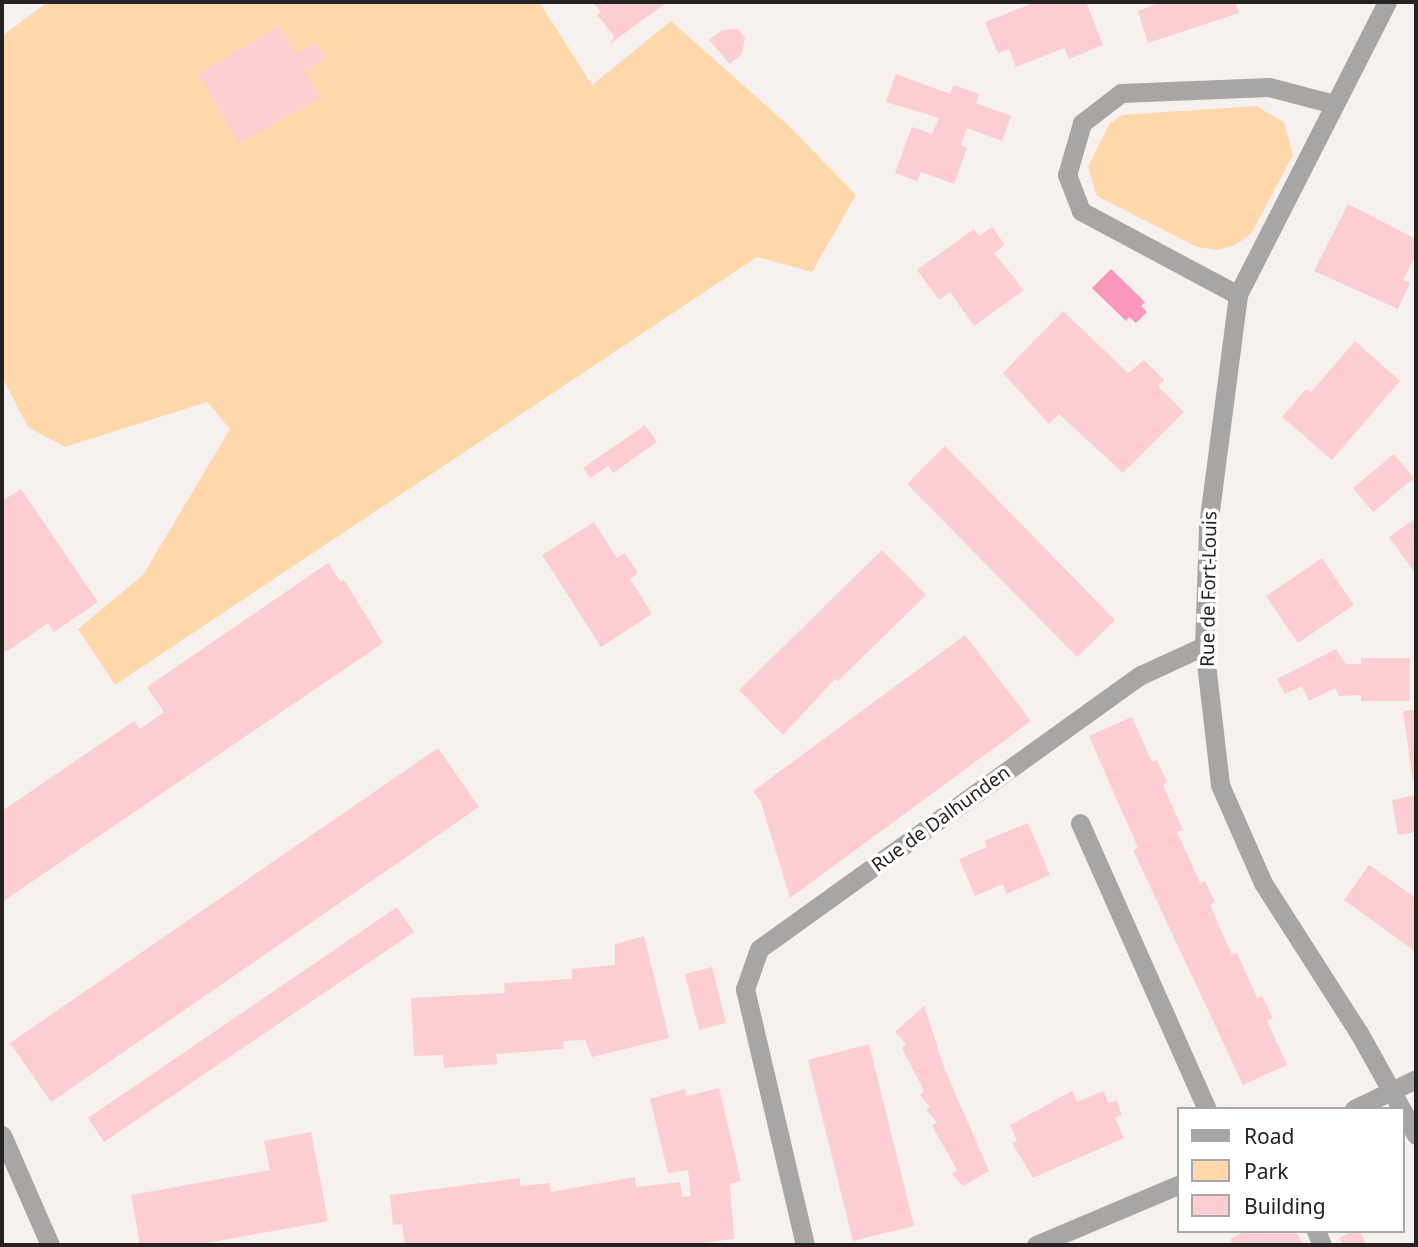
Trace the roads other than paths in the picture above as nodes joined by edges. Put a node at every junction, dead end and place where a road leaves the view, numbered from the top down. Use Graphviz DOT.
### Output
graph roads {
  1 [pos="1387,2"];
  2 [pos="1334,104"];
  3 [pos="1238,295"];
  4 [pos="1204,646"];
  5 [pos="1080,823"];
  6 [pos="1416,1079"];
  7 [pos="1392,1090"];
  8 [pos="1205,1107"];
  9 [pos="1358,1107"];
  10 [pos="1401,1107"];
  11 [pos="1404,1112"];
  12 [pos="2,1135"];
  13 [pos="1416,1135"];
  14 [pos="1176,1186"];
  15 [pos="50,1245"];
  16 [pos="805,1245"];
  17 [pos="1036,1245"];
  1 -- 2 [label="street, Rue de Fort-Louis"];
  2 -- 3 [label="street, Rue de Fort-Louis"];
  2 -- 3 [label="street"];
  3 -- 4 [label="street, Rue de Fort-Louis"];
  4 -- 7 [label="street, Rue de Fort-Louis"];
  4 -- 16 [label="street, Rue de Dalhunden"];
  5 -- 8 [label="street"];
  6 -- 7 [label="street"];
  7 -- 9 [label="street"];
  7 -- 10 [label="street, Rue de Fort-Louis"];
  11 -- 13 [label="street, Rue de Fort-Louis"];
  12 -- 15 [label="street"];
  14 -- 17 [label="street"];
}
